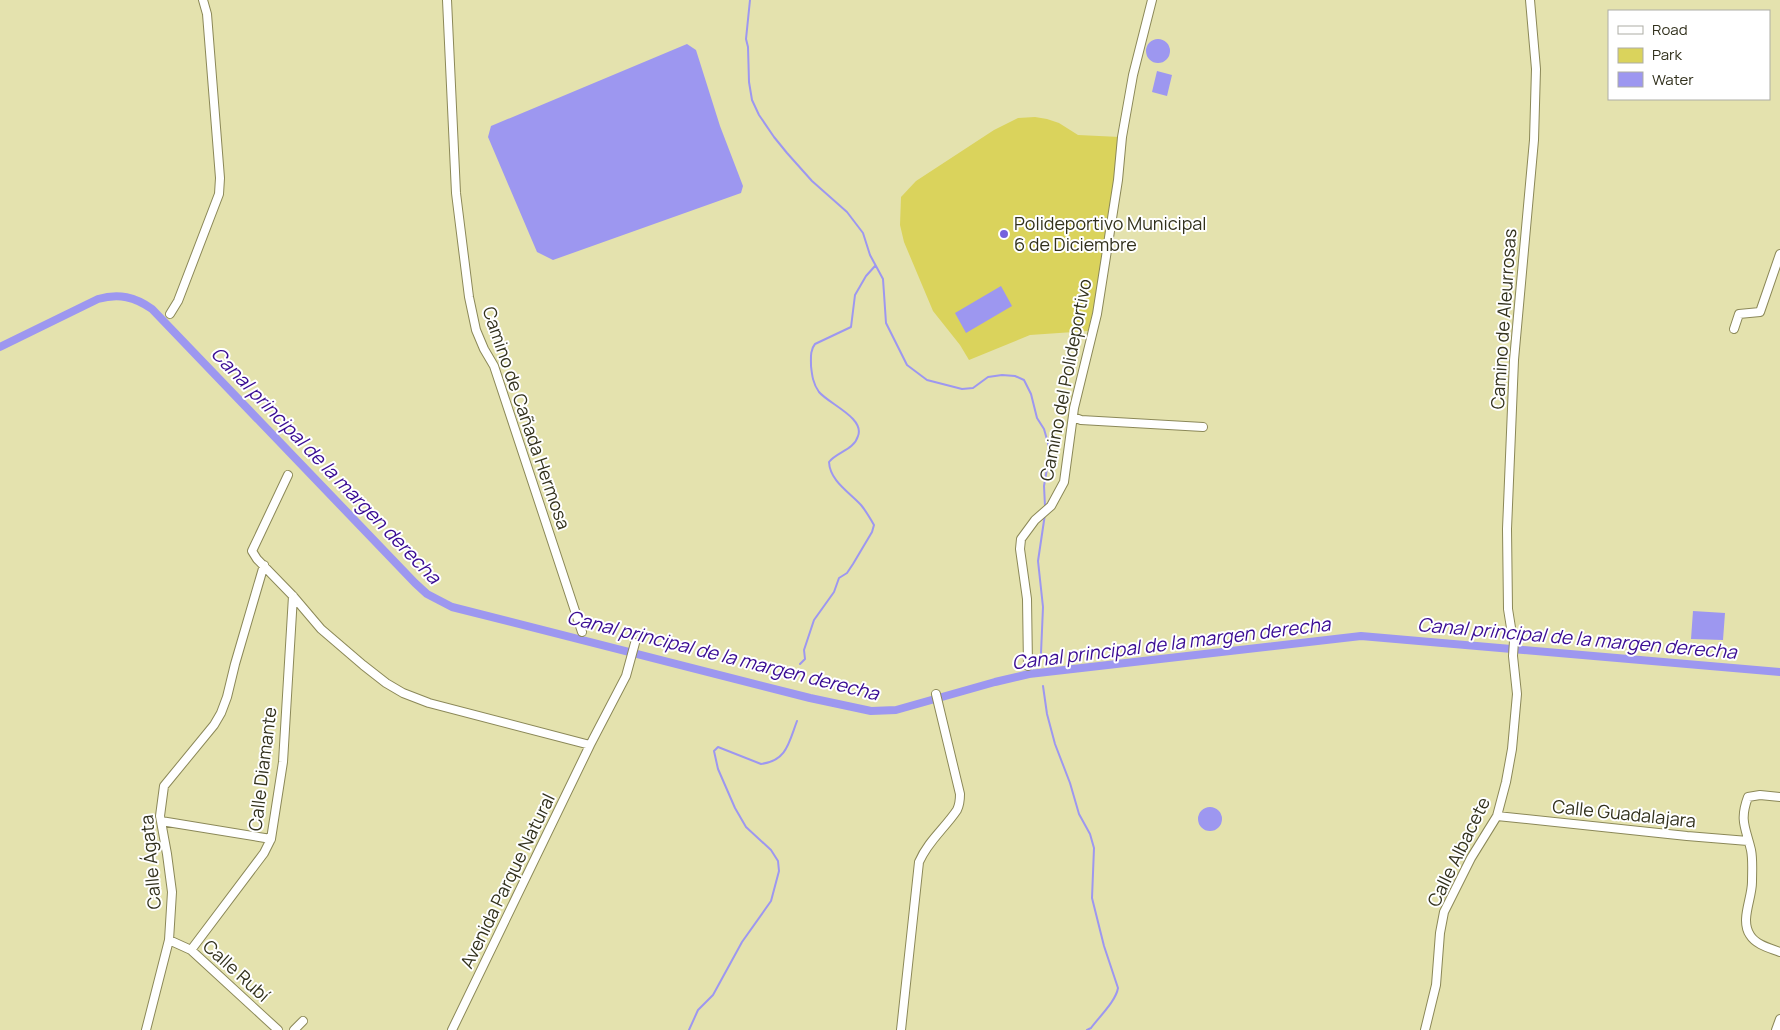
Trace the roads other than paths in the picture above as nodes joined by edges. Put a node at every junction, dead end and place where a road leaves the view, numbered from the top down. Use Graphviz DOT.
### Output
graph roads {
  1 [pos="203,0"];
  2 [pos="447,0"];
  3 [pos="1152,0"];
  4 [pos="1530,0"];
  5 [pos="1780,254"];
  6 [pos="170,314"];
  7 [pos="1734,329"];
  8 [pos="1073,418"];
  9 [pos="1203,427"];
  10 [pos="288,475"];
  11 [pos="264,565"];
  12 [pos="293,596"];
  13 [pos="582,632"];
  14 [pos="635,645"];
  15 [pos="1513,656"];
  16 [pos="1028,666"];
  17 [pos="936,694"];
  18 [pos="590,745"];
  19 [pos="1780,797"];
  20 [pos="1497,816"];
  21 [pos="160,822"];
  22 [pos="271,839"];
  23 [pos="1748,841"];
  24 [pos="170,940"];
  25 [pos="191,950"];
  26 [pos="1780,952"];
  27 [pos="1780,1020"];
  28 [pos="303,1021"];
  29 [pos="146,1030"];
  30 [pos="278,1030"];
  31 [pos="294,1030"];
  32 [pos="452,1030"];
  33 [pos="901,1030"];
  34 [pos="1425,1030"];
  35 [pos="1776,1030"];
  1 -- 6 [label="street"];
  2 -- 13 [label="street, Camino de Cañada Hermosa"];
  3 -- 8 [label="street, Camino del Polideportivo"];
  4 -- 15 [label="street, Camino de Aleurrosas"];
  5 -- 7 [label="street"];
  8 -- 9 [label="street"];
  8 -- 16 [label="street, Camino del Polideportivo"];
  10 -- 11 [label="street"];
  11 -- 12 [label="street"];
  11 -- 21 [label="street, Calle Ágata"];
  12 -- 18 [label="street"];
  12 -- 22 [label="street, Calle Diamante"];
  14 -- 18 [label="street, Avenida Parque Natural"];
  15 -- 20 [label="street, Calle Albacete"];
  17 -- 33 [label="street"];
  18 -- 32 [label="street, Avenida Parque Natural"];
  19 -- 23 [label="street"];
  20 -- 23 [label="street, Calle Guadalajara"];
  20 -- 34 [label="street, Calle Albacete"];
  21 -- 22 [label="street"];
  21 -- 24 [label="street, Calle Ágata"];
  22 -- 25 [label="street, Calle Diamante"];
  23 -- 26 [label="street"];
  24 -- 25 [label="street, Calle Rubí"];
  24 -- 29 [label="street, Calle Ágata"];
  25 -- 30 [label="street, Calle Rubí"];
  27 -- 35 [label="street"];
  28 -- 31 [label="street"];
}
